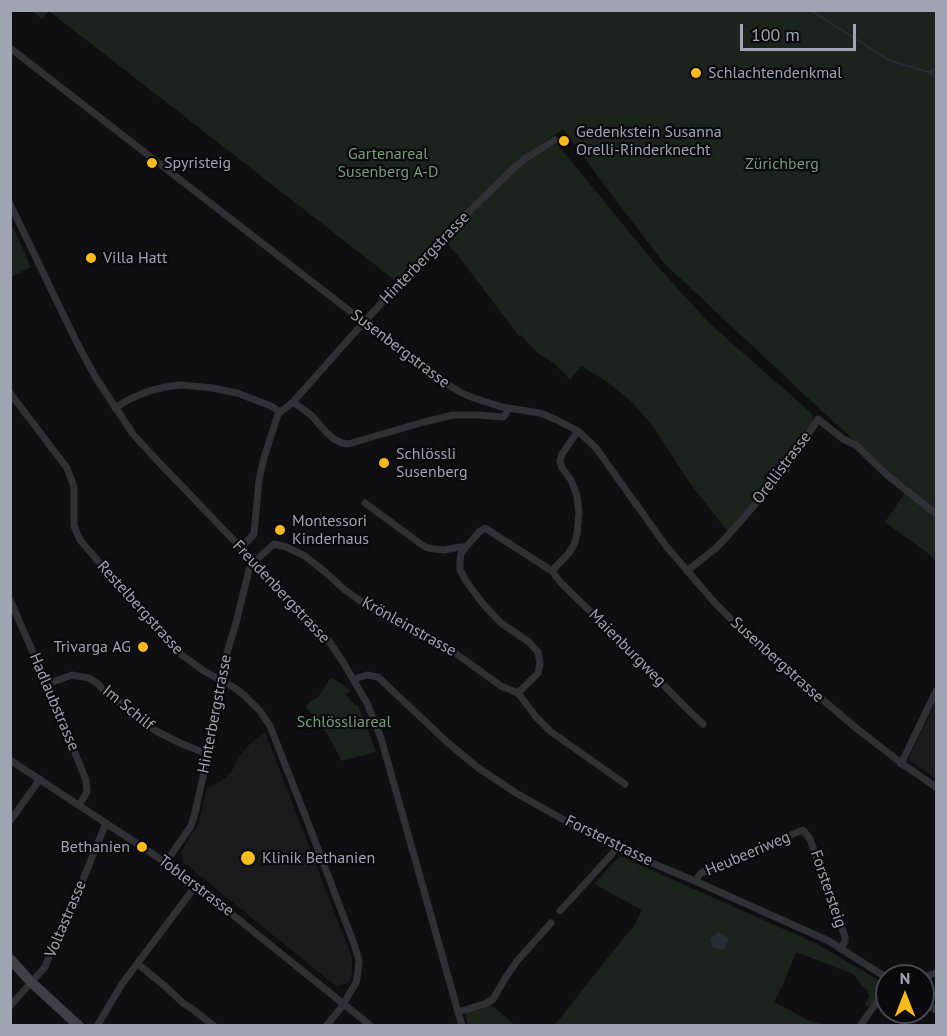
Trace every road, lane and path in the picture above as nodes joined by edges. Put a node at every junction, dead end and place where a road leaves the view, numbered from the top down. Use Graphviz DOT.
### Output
graph roads {
  1 [pos="10,48"];
  2 [pos="555,140"];
  3 [pos="10,204"];
  4 [pos="364,322"];
  5 [pos="10,393"];
  6 [pos="293,402"];
  7 [pos="115,408"];
  8 [pos="508,408"];
  9 [pos="280,412"];
  10 [pos="578,431"];
  11 [pos="365,502"];
  12 [pos="936,514"];
  13 [pos="241,548"];
  14 [pos="465,548"];
  15 [pos="254,562"];
  16 [pos="552,571"];
  17 [pos="687,571"];
  18 [pos="10,600"];
  19 [pos="354,679"];
  20 [pos="221,680"];
  21 [pos="47,684"];
  22 [pos="936,691"];
  23 [pos="518,693"];
  24 [pos="703,724"];
  25 [pos="208,754"];
  26 [pos="10,760"];
  27 [pos="901,764"];
  28 [pos="40,779"];
  29 [pos="626,784"];
  30 [pos="936,787"];
  31 [pos="79,805"];
  32 [pos="10,821"];
  33 [pos="106,823"];
  34 [pos="803,830"];
  35 [pos="616,848"];
  36 [pos="166,862"];
  37 [pos="695,881"];
  38 [pos="196,884"];
  39 [pos="560,911"];
  40 [pos="551,923"];
  41 [pos="841,949"];
  42 [pos="10,959"];
  43 [pos="138,964"];
  44 [pos="875,970"];
  45 [pos="32,983"];
  46 [pos="344,1003"];
  47 [pos="875,1005"];
  48 [pos="10,1006"];
  49 [pos="458,1012"];
  50 [pos="79,1026"];
  51 [pos="97,1026"];
  52 [pos="214,1026"];
  53 [pos="326,1026"];
  54 [pos="371,1026"];
  55 [pos="462,1026"];
  56 [pos="860,1026"];
  1 -- 4 [label="street, Susenbergstrasse"];
  2 -- 4 [label="street, Hinterbergstrasse"];
  3 -- 7 [label="street, Freudenbergstrasse"];
  4 -- 6 [label="street, Hinterbergstrasse"];
  4 -- 8 [label="street, Susenbergstrasse"];
  5 -- 20 [label="street, Restelbergstrasse"];
  6 -- 8 [label="street"];
  6 -- 9 [label="street, Hinterbergstrasse"];
  7 -- 9 [label="street"];
  7 -- 13 [label="street, Freudenbergstrasse"];
  8 -- 10 [label="street, Susenbergstrasse"];
  9 -- 13 [label="street"];
  10 -- 16 [label="street"];
  10 -- 17 [label="street, Susenbergstrasse"];
  11 -- 14 [label="street"];
  12 -- 17 [label="street, Orellistrasse"];
  13 -- 15 [label="street, Freudenbergstrasse"];
  14 -- 16 [label="street"];
  14 -- 23 [label="street"];
  15 -- 19 [label="street, Freudenbergstrasse"];
  15 -- 20 [label="street, Hinterbergstrasse"];
  15 -- 23 [label="street, Krönleinstrasse"];
  16 -- 24 [label="street, Maienburgweg"];
  17 -- 27 [label="street, Susenbergstrasse"];
  18 -- 21 [label="street, Hadlaubstrasse"];
  19 -- 35 [label="street, Forsterstrasse"];
  19 -- 49 [label="street, Freudenbergstrasse"];
  20 -- 25 [label="street, Hinterbergstrasse"];
  20 -- 46 [label="street, Restelbergstrasse"];
  21 -- 25 [label="street, Im Schilf"];
  21 -- 31 [label="street, Hadlaubstrasse"];
  22 -- 27 [label="street"];
  23 -- 29 [label="street"];
  25 -- 36 [label="street, Hinterbergstrasse"];
  26 -- 28 [label="street, Toblerstrasse"];
  27 -- 30 [label="street, Susenbergstrasse"];
  28 -- 31 [label="street, Toblerstrasse"];
  28 -- 32 [label="street"];
  31 -- 33 [label="street, Toblerstrasse"];
  33 -- 36 [label="street, Toblerstrasse"];
  33 -- 45 [label="street, Voltastrasse"];
  34 -- 37 [label="street, Heubeeriweg"];
  34 -- 41 [label="street, Forstersteig"];
  35 -- 37 [label="street, Forsterstrasse"];
  35 -- 39 [label="street"];
  36 -- 38 [label="street, Toblerstrasse"];
  37 -- 41 [label="street, Forsterstrasse"];
  38 -- 43 [label="street"];
  38 -- 46 [label="street, Toblerstrasse"];
  40 -- 49 [label="street"];
  41 -- 44 [label="street, Forsterstrasse"];
  42 -- 45 [label="street"];
  43 -- 51 [label="street"];
  43 -- 52 [label="street"];
  45 -- 48 [label="street, Voltastrasse"];
  45 -- 50 [label="street"];
  46 -- 53 [label="street, Restelbergstrasse"];
  46 -- 54 [label="street, Toblerstrasse"];
  47 -- 56 [label="street"];
  49 -- 55 [label="street, Freudenbergstrasse"];
}
